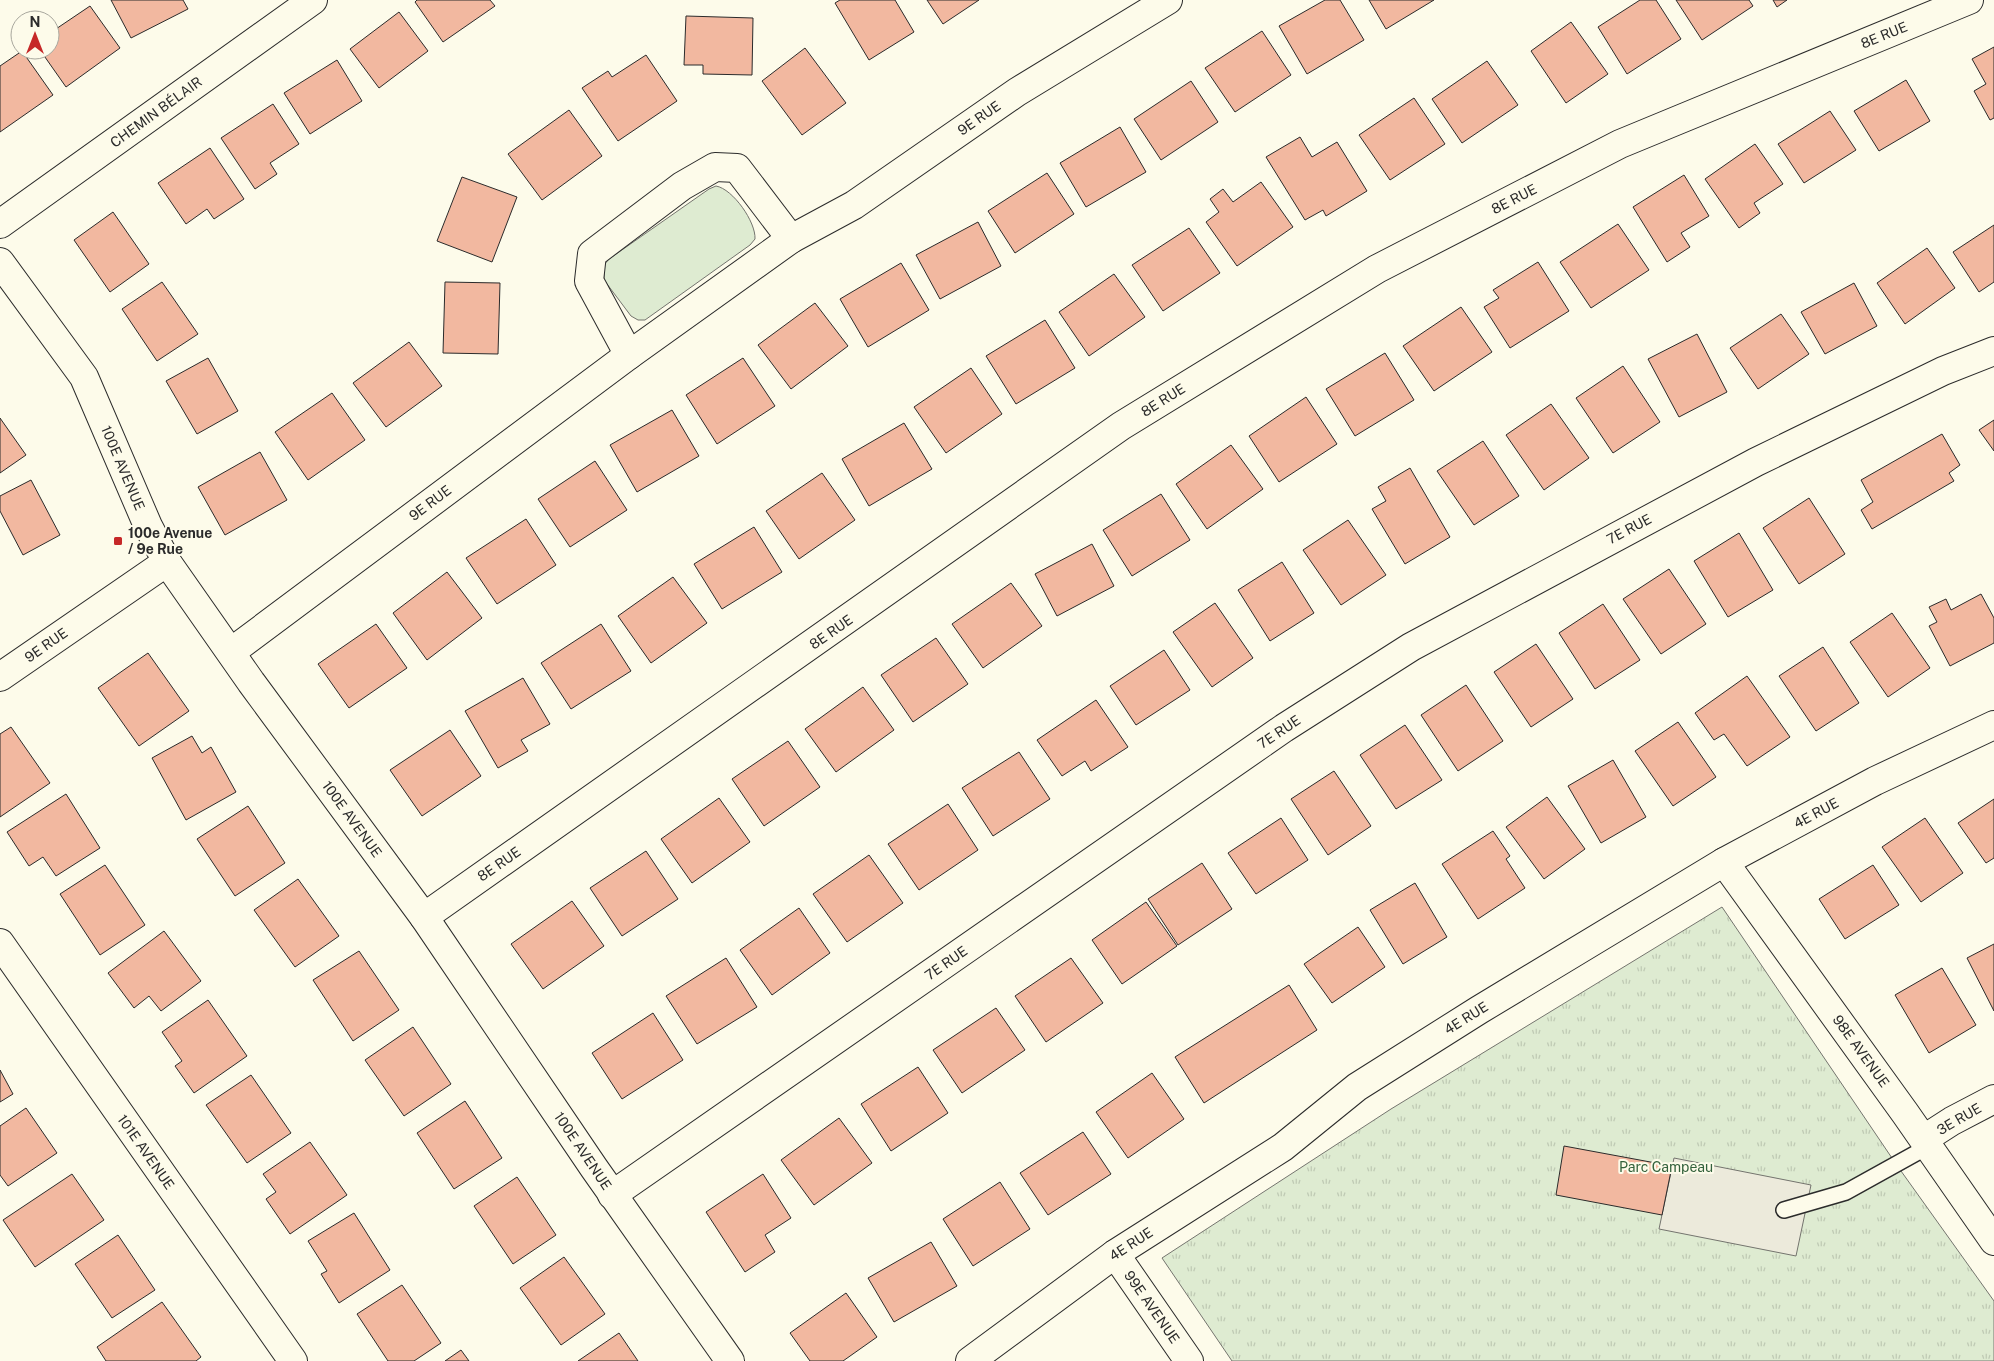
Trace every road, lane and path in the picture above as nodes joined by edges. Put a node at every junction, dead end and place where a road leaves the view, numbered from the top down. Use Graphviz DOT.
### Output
graph roads {
  1 [pos="313,0"];
  2 [pos="1168,0"];
  3 [pos="1969,0"];
  4 [pos="0,224"];
  5 [pos="791,239"];
  6 [pos="0,262"];
  7 [pos="1994,351"];
  8 [pos="629,355"];
  9 [pos="167,562"];
  10 [pos="231,652"];
  11 [pos="0,677"];
  12 [pos="1994,725"];
  13 [pos="1724,862"];
  14 [pos="424,917"];
  15 [pos="0,943"];
  16 [pos="1994,1099"];
  17 [pos="1926,1142"];
  18 [pos="612,1195"];
  19 [pos="1784,1210"];
  20 [pos="1994,1241"];
  21 [pos="1115,1254"];
  22 [pos="293,1361"];
  23 [pos="730,1361"];
  24 [pos="970,1361"];
  25 [pos="1189,1361"];
  1 -- 4 [label="street, CHEMIN BÉLAIR"];
  2 -- 5 [label="street, 9E RUE"];
  3 -- 14 [label="street, 8E RUE"];
  5 -- 8 [label="street, 9E RUE"];
  5 -- 8 [label="street"];
  6 -- 9 [label="street, 100E AVENUE"];
  7 -- 18 [label="street, 7E RUE"];
  8 -- 10 [label="street, 9E RUE"];
  9 -- 10 [label="street, 100E AVENUE"];
  9 -- 11 [label="street, 9E RUE"];
  10 -- 14 [label="street, 100E AVENUE"];
  12 -- 13 [label="street, 4E RUE"];
  13 -- 17 [label="street, 98E AVENUE"];
  13 -- 21 [label="street, 4E RUE"];
  14 -- 18 [label="street, 100E AVENUE"];
  15 -- 22 [label="street, 101E AVENUE"];
  16 -- 17 [label="street, 3E RUE"];
  17 -- 19 [label="lane"];
  17 -- 20 [label="street, 98E AVENUE"];
  18 -- 23 [label="street, 100E AVENUE"];
  21 -- 24 [label="street, 4E RUE"];
  21 -- 25 [label="street, 99E AVENUE"];
}
